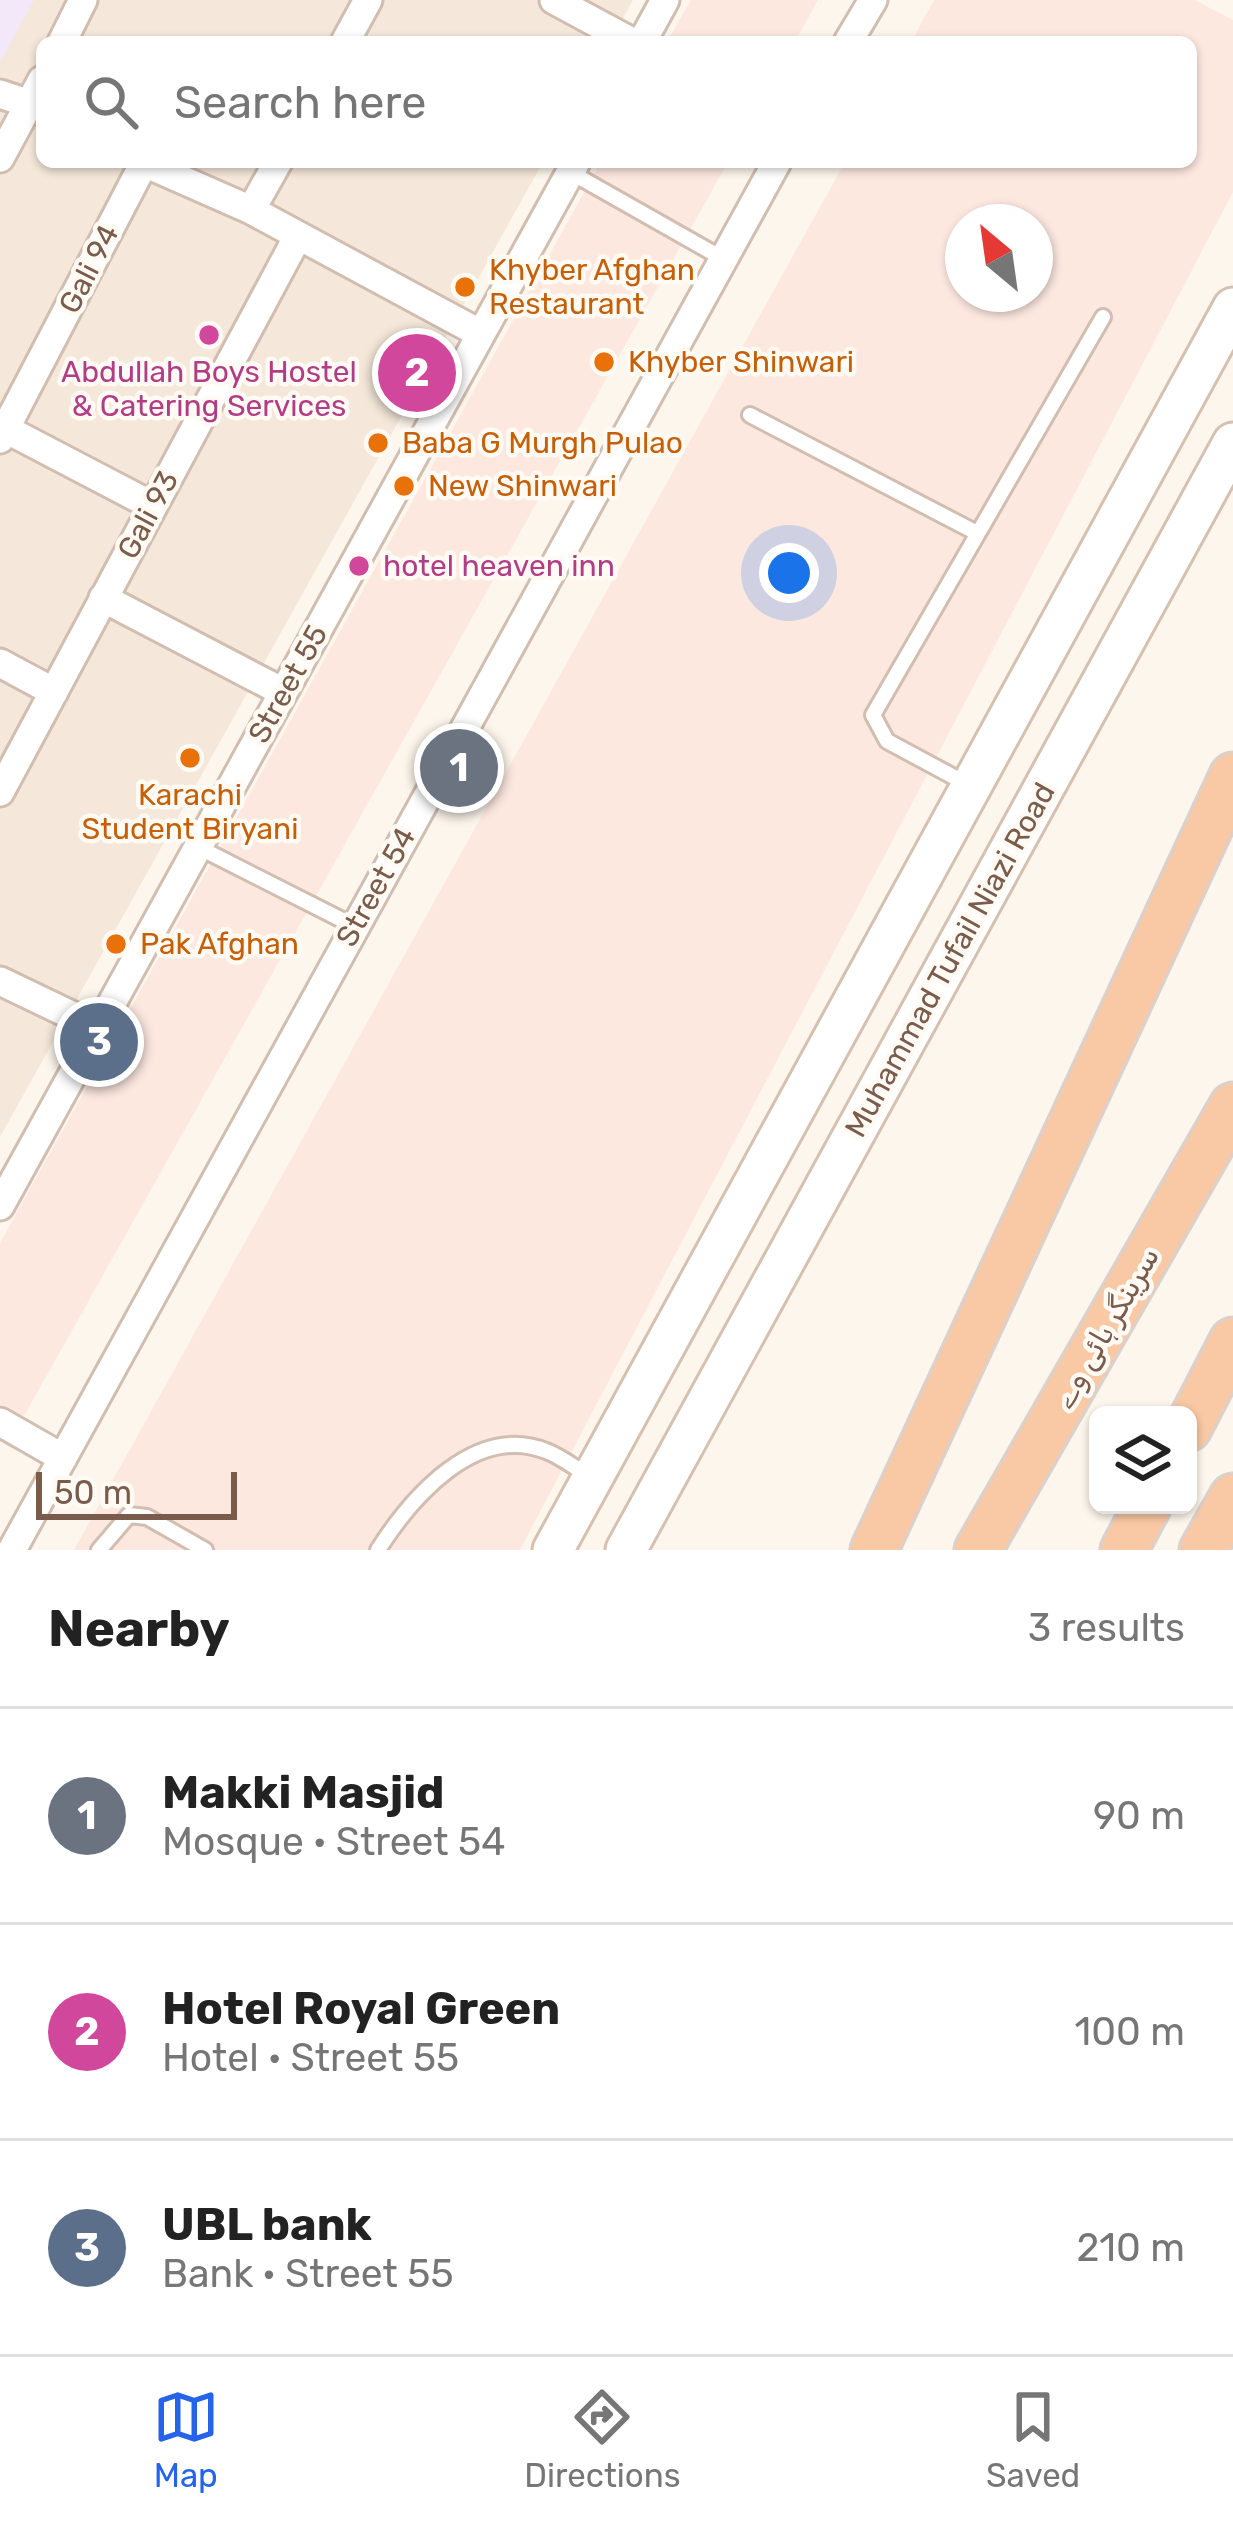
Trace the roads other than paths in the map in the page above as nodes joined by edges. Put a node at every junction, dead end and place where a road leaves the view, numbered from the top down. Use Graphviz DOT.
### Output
graph roads {
  1 [pos="83,0"];
  2 [pos="368,0"];
  3 [pos="554,0"];
  4 [pos="665,0"];
  5 [pos="873,0"];
  6 [pos="65,36"];
  7 [pos="348,36"];
  8 [pos="621,36"];
  9 [pos="645,36"];
  10 [pos="852,36"];
  11 [pos="0,94"];
  12 [pos="36,96"];
  13 [pos="36,99"];
  14 [pos="0,158"];
  15 [pos="140,168"];
  16 [pos="154,168"];
  17 [pos="275,168"];
  18 [pos="572,168"];
  19 [pos="575,168"];
  20 [pos="773,168"];
  21 [pos="251,211"];
  22 [pos="297,238"];
  23 [pos="721,257"];
  24 [pos="1233,308"];
  25 [pos="1103,317"];
  26 [pos="481,334"];
  27 [pos="750,415"];
  28 [pos="2,431"];
  29 [pos="1233,443"];
  30 [pos="153,506"];
  31 [pos="975,532"];
  32 [pos="103,598"];
  33 [pos="0,663"];
  34 [pos="54,692"];
  35 [pos="284,692"];
  36 [pos="1233,776"];
  37 [pos="971,786"];
  38 [pos="0,792"];
  39 [pos="198,847"];
  40 [pos="354,926"];
  41 [pos="0,981"];
  42 [pos="98,1028"];
  43 [pos="1233,1106"];
  44 [pos="0,1206"];
  45 [pos="724,1237"];
  46 [pos="782,1266"];
  47 [pos="1233,1341"];
  48 [pos="1197,1411"];
  49 [pos="0,1422"];
  50 [pos="63,1458"];
  51 [pos="592,1478"];
  52 [pos="1233,1497"];
  53 [pos="1143,1514"];
  54 [pos="12,1550"];
  55 [pos="99,1550"];
  56 [pos="205,1550"];
  57 [pos="378,1550"];
  58 [pos="553,1550"];
  59 [pos="626,1550"];
  60 [pos="874,1550"];
  61 [pos="978,1550"];
  62 [pos="1124,1550"];
  63 [pos="1203,1550"];
  1 -- 6 [label="street"];
  2 -- 7 [label="street"];
  3 -- 8 [label="street"];
  4 -- 9 [label="street"];
  5 -- 10 [label="street"];
  11 -- 12 [label="street"];
  13 -- 14 [label="street"];
  15 -- 28 [label="street, Gali 94"];
  16 -- 21 [label="street"];
  17 -- 21 [label="street"];
  18 -- 26 [label="street, Street 55"];
  19 -- 23 [label="lane"];
  20 -- 23 [label="street, Street 54"];
  21 -- 22 [label="street"];
  22 -- 26 [label="street"];
  22 -- 30 [label="street, Gali 93"];
  23 -- 40 [label="street, Street 54"];
  24 -- 37 [label="main road"];
  25 -- 31 [label="lane"];
  26 -- 35 [label="street, Street 55"];
  27 -- 31 [label="lane"];
  28 -- 30 [label="street"];
  29 -- 46 [label="main road, Muhammad Tufail Niazi Road"];
  30 -- 32 [label="street, Gali 93"];
  31 -- 37 [label="lane"];
  32 -- 34 [label="street, Gali 93"];
  32 -- 35 [label="street"];
  33 -- 34 [label="street"];
  34 -- 38 [label="street, Gali 93"];
  35 -- 39 [label="street, Street 55"];
  36 -- 60 [label="highway"];
  37 -- 45 [label="main road"];
  39 -- 40 [label="lane"];
  39 -- 42 [label="street, Street 55"];
  40 -- 50 [label="street, Street 54"];
  41 -- 42 [label="street"];
  42 -- 44 [label="street, Street 55"];
  43 -- 61 [label="highway, سرینگر ہائی وے"];
  45 -- 46 [label="main road"];
  45 -- 51 [label="main road"];
  46 -- 59 [label="main road, Muhammad Tufail Niazi Road"];
  47 -- 48 [label="highway"];
  49 -- 50 [label="street"];
  50 -- 54 [label="street, Street 54"];
  51 -- 57 [label="lane"];
  51 -- 58 [label="main road"];
  52 -- 63 [label="highway"];
  53 -- 62 [label="highway"];
  55 -- 56 [label="lane"];
}
